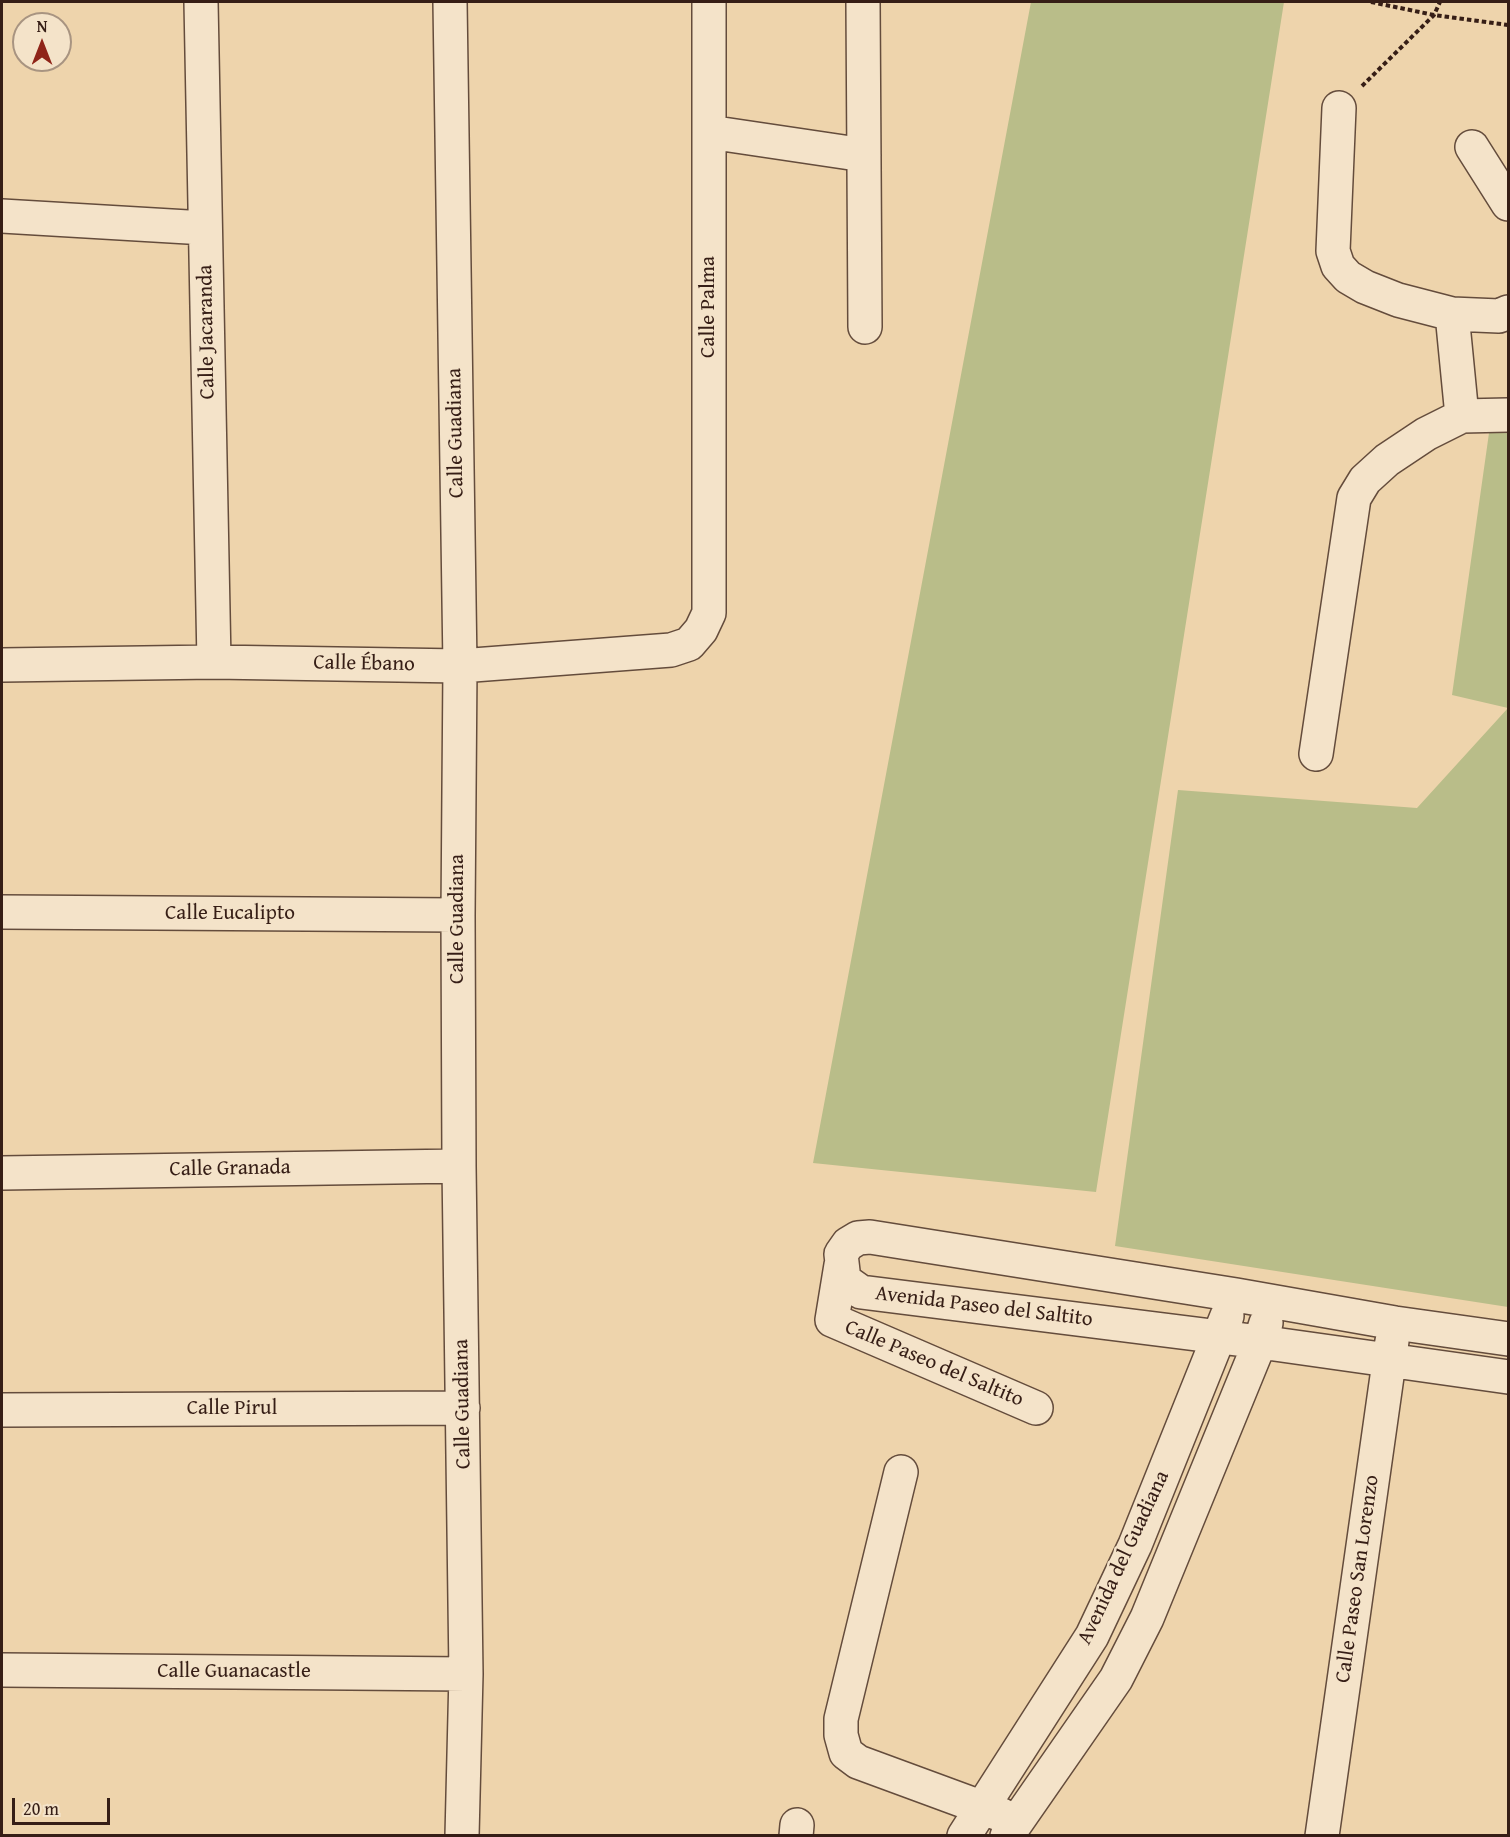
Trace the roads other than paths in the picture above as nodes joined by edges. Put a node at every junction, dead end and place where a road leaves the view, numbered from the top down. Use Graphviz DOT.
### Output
graph roads {
  1 [pos="201,2"];
  2 [pos="450,2"];
  3 [pos="709,2"];
  4 [pos="863,2"];
  5 [pos="1339,108"];
  6 [pos="709,132"];
  7 [pos="1472,147"];
  8 [pos="864,155"];
  9 [pos="1509,204"];
  10 [pos="2,216"];
  11 [pos="205,228"];
  12 [pos="1509,312"];
  13 [pos="1452,314"];
  14 [pos="865,327"];
  15 [pos="1509,415"];
  16 [pos="1462,416"];
  17 [pos="709,613"];
  18 [pos="214,662"];
  19 [pos="2,665"];
  20 [pos="460,666"];
  21 [pos="1316,753"];
  22 [pos="2,912"];
  23 [pos="458,915"];
  24 [pos="459,1166"];
  25 [pos="2,1173"];
  26 [pos="841,1265"];
  27 [pos="1116,1276"];
  28 [pos="1236,1295"];
  29 [pos="1272,1302"];
  30 [pos="1108,1322"];
  31 [pos="1395,1323"];
  32 [pos="1219,1336"];
  33 [pos="1509,1339"];
  34 [pos="1260,1342"];
  35 [pos="1389,1361"];
  36 [pos="1509,1377"];
  37 [pos="463,1408"];
  38 [pos="1036,1408"];
  39 [pos="2,1410"];
  40 [pos="901,1472"];
  41 [pos="2,1670"];
  42 [pos="466,1674"];
  43 [pos="982,1807"];
  44 [pos="1012,1829"];
  45 [pos="462,1836"];
  46 [pos="964,1836"];
  47 [pos="1322,1836"];
  1 -- 11 [label="street, Calle Jacaranda"];
  2 -- 20 [label="street, Calle Guadiana"];
  3 -- 6 [label="street, Calle Palma"];
  4 -- 8 [label="street"];
  5 -- 13 [label="street"];
  6 -- 8 [label="street"];
  6 -- 17 [label="street, Calle Palma"];
  7 -- 9 [label="street"];
  8 -- 14 [label="street"];
  10 -- 11 [label="street"];
  11 -- 18 [label="street, Calle Jacaranda"];
  12 -- 13 [label="street"];
  13 -- 16 [label="street"];
  15 -- 16 [label="street"];
  16 -- 21 [label="street"];
  17 -- 20 [label="street, Calle Ébano"];
  18 -- 19 [label="street, Calle Ébano"];
  18 -- 20 [label="street, Calle Ébano"];
  20 -- 23 [label="street, Calle Guadiana"];
  22 -- 23 [label="street, Calle Eucalipto"];
  23 -- 24 [label="street, Calle Guadiana"];
  24 -- 25 [label="street, Calle Granada"];
  24 -- 37 [label="street, Calle Guadiana"];
  26 -- 27 [label="street"];
  26 -- 30 [label="street, Avenida Paseo del Saltito"];
  26 -- 38 [label="street, Calle Paseo del Saltito"];
  27 -- 28 [label="street"];
  27 -- 30 [label="street"];
  28 -- 29 [label="street"];
  28 -- 32 [label="street, Avenida del Guadiana"];
  29 -- 31 [label="street"];
  29 -- 34 [label="street, Avenida del Guadiana"];
  30 -- 32 [label="street, Avenida Paseo del Saltito"];
  31 -- 33 [label="street"];
  31 -- 35 [label="street, Calle Paseo San Lorenzo"];
  32 -- 34 [label="street, Avenida Paseo del Saltito"];
  32 -- 43 [label="street, Avenida del Guadiana"];
  34 -- 35 [label="street, Avenida Paseo del Saltito"];
  34 -- 44 [label="street, Avenida del Guadiana"];
  35 -- 36 [label="street, Avenida Paseo del Saltito"];
  35 -- 47 [label="street, Calle Paseo San Lorenzo"];
  37 -- 39 [label="street, Calle Pirul"];
  37 -- 42 [label="street, Calle Guadiana"];
  40 -- 43 [label="street"];
  41 -- 42 [label="street, Calle Guanacastle"];
  42 -- 45 [label="street, Calle Guadiana"];
  43 -- 44 [label="street"];
  43 -- 46 [label="street, Avenida del Guadiana"];
}
